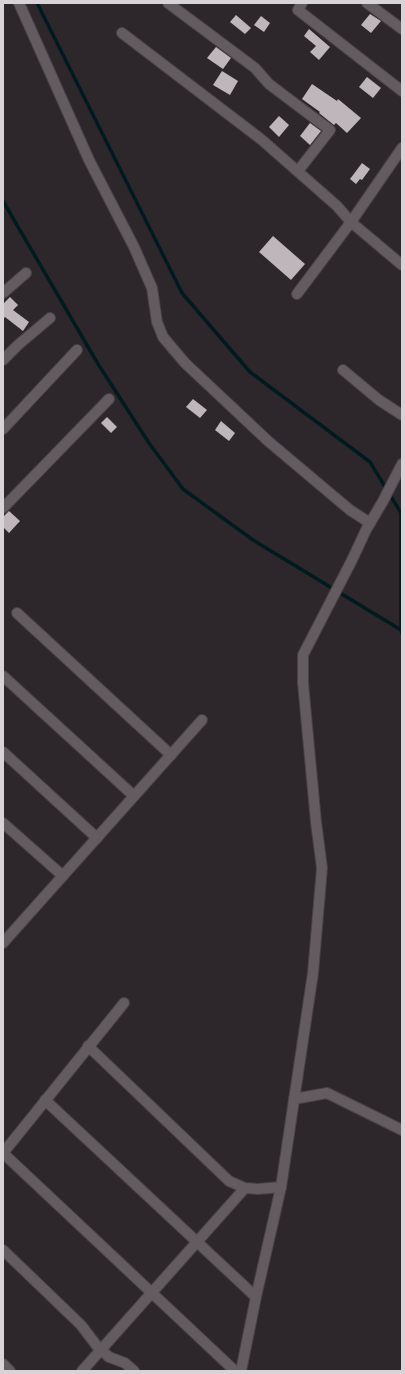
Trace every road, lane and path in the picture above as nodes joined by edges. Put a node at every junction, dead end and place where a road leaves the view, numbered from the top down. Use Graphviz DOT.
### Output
graph roads {
  1 [pos="19,3"];
  2 [pos="168,3"];
  3 [pos="302,3"];
  4 [pos="367,3"];
  5 [pos="402,29"];
  6 [pos="122,33"];
  7 [pos="402,91"];
  8 [pos="402,148"];
  9 [pos="298,171"];
  10 [pos="351,222"];
  11 [pos="402,265"];
  12 [pos="26,273"];
  13 [pos="3,293"];
  14 [pos="297,294"];
  15 [pos="50,318"];
  16 [pos="77,350"];
  17 [pos="3,360"];
  18 [pos="343,370"];
  19 [pos="109,399"];
  20 [pos="402,415"];
  21 [pos="3,429"];
  22 [pos="402,464"];
  23 [pos="3,508"];
  24 [pos="370,523"];
  25 [pos="17,613"];
  26 [pos="3,676"];
  27 [pos="202,720"];
  28 [pos="3,752"];
  29 [pos="171,755"];
  30 [pos="134,796"];
  31 [pos="3,823"];
  32 [pos="97,838"];
  33 [pos="63,876"];
  34 [pos="3,943"];
  35 [pos="124,1003"];
  36 [pos="88,1046"];
  37 [pos="294,1099"];
  38 [pos="45,1100"];
  39 [pos="402,1130"];
  40 [pos="3,1153"];
  41 [pos="281,1187"];
  42 [pos="245,1188"];
  43 [pos="197,1242"];
  44 [pos="3,1250"];
  45 [pos="152,1292"];
  46 [pos="256,1297"];
  47 [pos="101,1349"];
  48 [pos="3,1364"];
  49 [pos="10,1371"];
  50 [pos="82,1371"];
  51 [pos="134,1371"];
  52 [pos="235,1371"];
  53 [pos="241,1371"];
  1 -- 24 [label="street"];
  2 -- 9 [label="street"];
  3 -- 7 [label="street"];
  4 -- 5 [label="street"];
  6 -- 9 [label="street"];
  8 -- 10 [label="street"];
  9 -- 10 [label="street"];
  10 -- 11 [label="street"];
  10 -- 14 [label="street"];
  12 -- 13 [label="street"];
  15 -- 17 [label="street"];
  16 -- 21 [label="street"];
  18 -- 20 [label="street"];
  19 -- 23 [label="street"];
  22 -- 24 [label="street"];
  24 -- 37 [label="street"];
  25 -- 29 [label="street"];
  26 -- 30 [label="street"];
  27 -- 29 [label="street"];
  28 -- 32 [label="street"];
  29 -- 30 [label="street"];
  30 -- 32 [label="street"];
  31 -- 33 [label="street"];
  32 -- 33 [label="street"];
  33 -- 34 [label="street"];
  35 -- 36 [label="street"];
  36 -- 38 [label="street"];
  36 -- 42 [label="street"];
  37 -- 39 [label="street"];
  37 -- 41 [label="street"];
  38 -- 40 [label="street"];
  38 -- 43 [label="street"];
  40 -- 45 [label="street"];
  41 -- 42 [label="street"];
  41 -- 46 [label="street"];
  42 -- 43 [label="street"];
  43 -- 45 [label="street"];
  43 -- 46 [label="street"];
  44 -- 47 [label="street"];
  45 -- 47 [label="street"];
  45 -- 52 [label="street"];
  46 -- 53 [label="street"];
  47 -- 50 [label="street"];
  47 -- 51 [label="street"];
  48 -- 49 [label="street"];
}
